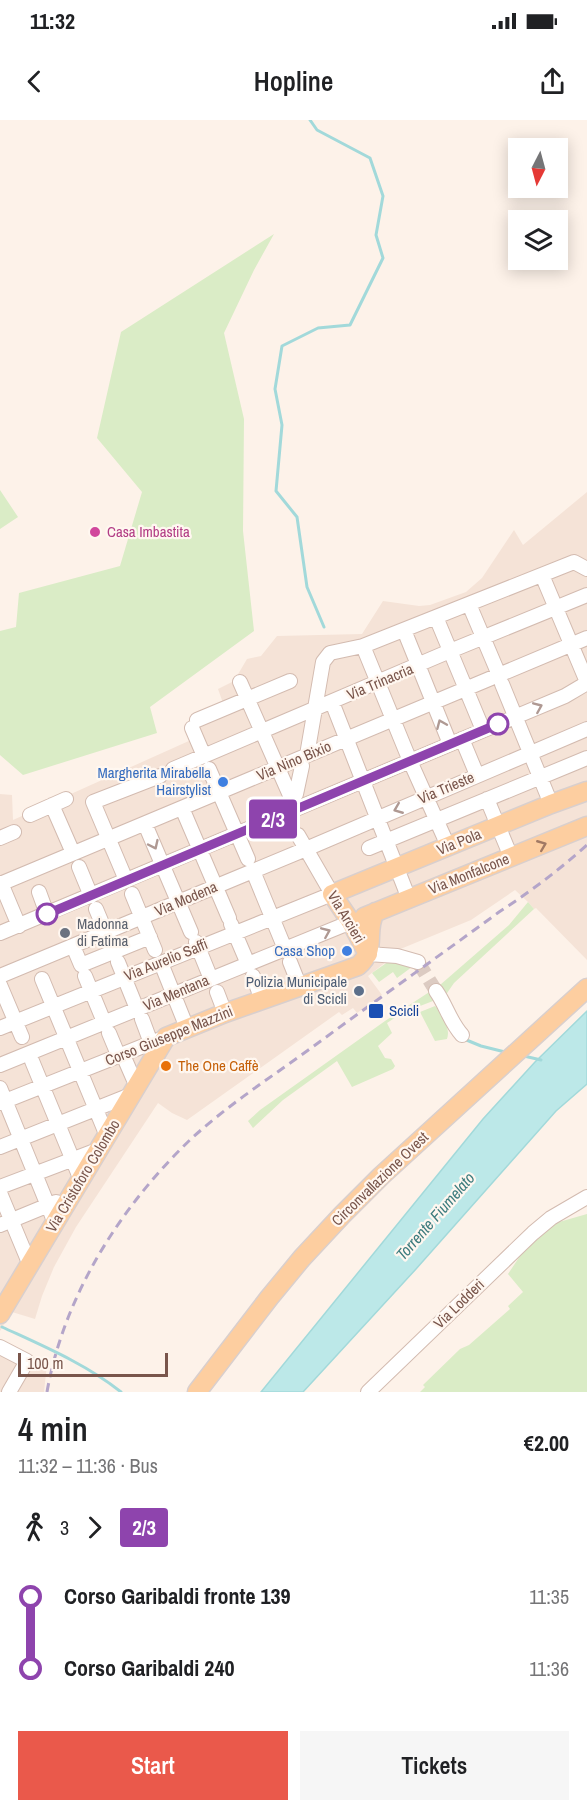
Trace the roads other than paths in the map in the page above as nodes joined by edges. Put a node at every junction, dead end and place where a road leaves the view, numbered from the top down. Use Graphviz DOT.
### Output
graph roads {
  1 [pos="583,564"];
  2 [pos="542,575"];
  3 [pos="587,595"];
  4 [pos="469,604"];
  5 [pos="557,608"];
  6 [pos="436,617"];
  7 [pos="404,630"];
  8 [pos="483,638"];
  9 [pos="587,638"];
  10 [pos="572,644"];
  11 [pos="363,646"];
  12 [pos="450,651"];
  13 [pos="418,666"];
  14 [pos="500,680"];
  15 [pos="240,681"];
  16 [pos="290,681"];
  17 [pos="378,682"];
  18 [pos="587,682"];
  19 [pos="466,689"];
  20 [pos="248,699"];
  21 [pos="332,702"];
  22 [pos="432,703"];
  23 [pos="316,709"];
  24 [pos="516,717"];
  25 [pos="393,720"];
  26 [pos="587,729"];
  27 [pos="483,730"];
  28 [pos="262,731"];
  29 [pos="347,739"];
  30 [pos="456,742"];
  31 [pos="531,753"];
  32 [pos="204,756"];
  33 [pos="303,757"];
  34 [pos="587,758"];
  35 [pos="410,761"];
  36 [pos="277,768"];
  37 [pos="173,769"];
  38 [pos="209,769"];
  39 [pos="477,775"];
  40 [pos="160,776"];
  41 [pos="541,777"];
  42 [pos="363,781"];
  43 [pos="219,793"];
  44 [pos="586,796"];
  45 [pos="427,797"];
  46 [pos="66,799"];
  47 [pos="487,799"];
  48 [pos="293,803"];
  49 [pos="551,804"];
  50 [pos="52,805"];
  51 [pos="182,808"];
  52 [pos="30,815"];
  53 [pos="377,818"];
  54 [pos="437,820"];
  55 [pos="145,824"];
  56 [pos="498,826"];
  57 [pos="587,826"];
  58 [pos="14,832"];
  59 [pos="237,834"];
  60 [pos="298,835"];
  61 [pos="0,837"];
  62 [pos="108,839"];
  63 [pos="386,841"];
  64 [pos="448,846"];
  65 [pos="369,848"];
  66 [pos="306,849"];
  67 [pos="200,850"];
  68 [pos="73,854"];
  69 [pos="511,857"];
  70 [pos="250,865"];
  71 [pos="164,866"];
  72 [pos="79,867"];
  73 [pos="397,867"];
  74 [pos="30,871"];
  75 [pos="126,880"];
  76 [pos="0,884"];
  77 [pos="216,886"];
  78 [pos="132,894"];
  79 [pos="332,894"];
  80 [pos="91,896"];
  81 [pos="409,899"];
  82 [pos="178,902"];
  83 [pos="96,909"];
  84 [pos="375,912"];
  85 [pos="47,914"];
  86 [pos="142,917"];
  87 [pos="272,918"];
  88 [pos="351,922"];
  89 [pos="232,925"];
  90 [pos="19,926"];
  91 [pos="106,932"];
  92 [pos="0,933"];
  93 [pos="195,940"];
  94 [pos="73,946"];
  95 [pos="155,950"];
  96 [pos="368,954"];
  97 [pos="287,956"];
  98 [pos="116,957"];
  99 [pos="418,962"];
  100 [pos="251,970"];
  101 [pos="83,971"];
  102 [pos="38,972"];
  103 [pos="0,976"];
  104 [pos="124,977"];
  105 [pos="211,979"];
  106 [pos="0,985"];
  107 [pos="300,987"];
  108 [pos="587,988"];
  109 [pos="92,991"];
  110 [pos="436,991"];
  111 [pos="217,992"];
  112 [pos="173,994"];
  113 [pos="262,1000"];
  114 [pos="52,1007"];
  115 [pos="225,1013"];
  116 [pos="140,1014"];
  117 [pos="16,1022"];
  118 [pos="106,1027"];
  119 [pos="0,1028"];
  120 [pos="187,1028"];
  121 [pos="462,1035"];
  122 [pos="65,1038"];
  123 [pos="159,1040"];
  124 [pos="27,1048"];
  125 [pos="121,1056"];
  126 [pos="0,1065"];
  127 [pos="80,1072"];
  128 [pos="43,1087"];
  129 [pos="0,1088"];
  130 [pos="135,1090"];
  131 [pos="3,1102"];
  132 [pos="96,1108"];
  133 [pos="58,1123"];
  134 [pos="21,1138"];
  135 [pos="104,1142"];
  136 [pos="0,1147"];
  137 [pos="74,1159"];
  138 [pos="36,1174"];
  139 [pos="81,1180"];
  140 [pos="0,1187"];
  141 [pos="0,1193"];
  142 [pos="71,1196"];
  143 [pos="587,1197"];
  144 [pos="48,1205"];
  145 [pos="6,1223"];
  146 [pos="55,1223"];
  147 [pos="30,1264"];
  148 [pos="1,1307"];
  149 [pos="0,1347"];
  150 [pos="6,1389"];
  151 [pos="197,1392"];
  152 [pos="368,1392"];
  1 -- 2 [label="street"];
  2 -- 4 [label="street"];
  2 -- 5 [label="street"];
  3 -- 5 [label="street, Via Trinacria"];
  4 -- 6 [label="street"];
  4 -- 8 [label="street"];
  5 -- 8 [label="street, Via Trinacria"];
  5 -- 10 [label="street"];
  6 -- 7 [label="street"];
  6 -- 12 [label="street"];
  7 -- 11 [label="street"];
  7 -- 13 [label="street"];
  8 -- 12 [label="street, Via Trinacria"];
  8 -- 14 [label="street"];
  9 -- 10 [label="street, Via Nino Bixio"];
  10 -- 14 [label="street, Via Nino Bixio"];
  10 -- 18 [label="street"];
  11 -- 17 [label="street"];
  11 -- 23 [label="street"];
  12 -- 13 [label="street, Via Trinacria"];
  12 -- 19 [label="street"];
  13 -- 17 [label="street, Via Trinacria"];
  13 -- 22 [label="street"];
  14 -- 19 [label="street, Via Nino Bixio"];
  14 -- 24 [label="street"];
  15 -- 20 [label="street"];
  16 -- 20 [label="street"];
  17 -- 21 [label="street, Via Trinacria"];
  17 -- 25 [label="street"];
  24 -- 18 [label="street, one-way"];
  19 -- 22 [label="street, Via Nino Bixio"];
  19 -- 27 [label="street"];
  20 -- 28 [label="street"];
  20 -- 32 [label="street"];
  21 -- 23 [label="street, Via Trinacria"];
  21 -- 29 [label="street"];
  22 -- 25 [label="street, Via Nino Bixio"];
  30 -- 22 [label="street, one-way"];
  23 -- 28 [label="street, Via Trinacria"];
  23 -- 33 [label="street"];
  24 -- 27 [label="street"];
  24 -- 31 [label="street"];
  25 -- 29 [label="street, Via Nino Bixio"];
  25 -- 35 [label="street"];
  26 -- 31 [label="street, Via Trieste"];
  27 -- 30 [label="street"];
  28 -- 32 [label="street, Via Trinacria"];
  28 -- 36 [label="street"];
  29 -- 33 [label="street, Via Nino Bixio"];
  29 -- 42 [label="street"];
  30 -- 35 [label="street"];
  30 -- 39 [label="street"];
  31 -- 39 [label="street, Via Trieste"];
  31 -- 41 [label="street"];
  32 -- 37 [label="street, Via Trinacria"];
  33 -- 36 [label="street, Via Nino Bixio"];
  33 -- 48 [label="street"];
  34 -- 41 [label="street"];
  35 -- 42 [label="street"];
  35 -- 45 [label="street"];
  36 -- 43 [label="street, Via Nino Bixio"];
  36 -- 48 [label="street"];
  38 -- 43 [label="street"];
  39 -- 45 [label="street, Via Trieste"];
  40 -- 62 [label="street"];
  41 -- 47 [label="street"];
  41 -- 49 [label="street"];
  42 -- 48 [label="street"];
  42 -- 53 [label="street"];
  43 -- 51 [label="street, Via Nino Bixio"];
  43 -- 59 [label="street"];
  44 -- 49 [label="main road, Via Pola"];
  45 -- 53 [label="street, Via Trieste, one-way"];
  45 -- 54 [label="street"];
  46 -- 50 [label="street"];
  47 -- 54 [label="street"];
  47 -- 56 [label="street"];
  48 -- 59 [label="street"];
  49 -- 56 [label="main road, Via Pola"];
  50 -- 52 [label="street"];
  50 -- 68 [label="street"];
  51 -- 55 [label="street, Via Nino Bixio"];
  51 -- 67 [label="street"];
  53 -- 63 [label="street"];
  53 -- 66 [label="street, Via Trieste"];
  54 -- 63 [label="street"];
  54 -- 64 [label="street"];
  55 -- 62 [label="street, Via Nino Bixio"];
  55 -- 71 [label="street, one-way"];
  56 -- 64 [label="main road, Via Pola"];
  56 -- 69 [label="street"];
  69 -- 57 [label="main road, Via Monfalcone, one-way"];
  58 -- 61 [label="street"];
  59 -- 67 [label="street"];
  59 -- 70 [label="street"];
  60 -- 66 [label="street, Via Arcieri"];
  62 -- 68 [label="street, Via Nino Bixio"];
  62 -- 75 [label="street"];
  63 -- 65 [label="street"];
  63 -- 73 [label="street"];
  64 -- 73 [label="main road, Via Pola"];
  66 -- 70 [label="street, Via Modena"];
  66 -- 79 [label="street, Via Arcieri"];
  67 -- 71 [label="street"];
  67 -- 77 [label="street"];
  68 -- 74 [label="street, Via Nino Bixio"];
  69 -- 81 [label="main road, Via Monfalcone"];
  70 -- 77 [label="street, Via Modena"];
  70 -- 87 [label="street"];
  71 -- 75 [label="street"];
  71 -- 82 [label="street"];
  72 -- 80 [label="street"];
  73 -- 79 [label="main road, Via Pola"];
  73 -- 81 [label="street"];
  74 -- 76 [label="street, Via Nino Bixio"];
  74 -- 85 [label="street"];
  75 -- 80 [label="street"];
  76 -- 90 [label="street"];
  77 -- 82 [label="street, Via Modena"];
  77 -- 89 [label="street"];
  78 -- 86 [label="street"];
  79 -- 87 [label="street, Via Aurelio Saffi"];
  79 -- 88 [label="main road, Via Arcieri"];
  80 -- 85 [label="street"];
  81 -- 84 [label="main road, Via Monfalcone"];
  82 -- 86 [label="street, Via Modena"];
  82 -- 93 [label="street"];
  83 -- 91 [label="street"];
  84 -- 88 [label="main road, Via Monfalcone"];
  84 -- 96 [label="main road"];
  85 -- 90 [label="street"];
  86 -- 91 [label="street, Via Modena"];
  86 -- 95 [label="street"];
  87 -- 89 [label="street, Via Aurelio Saffi"];
  87 -- 97 [label="street"];
  88 -- 96 [label="main road, Via Arcieri"];
  97 -- 88 [label="street, Via Mentana, one-way"];
  89 -- 93 [label="street, Via Aurelio Saffi"];
  89 -- 100 [label="street"];
  90 -- 92 [label="street"];
  91 -- 94 [label="street, Via Modena"];
  91 -- 98 [label="street"];
  93 -- 95 [label="street, Via Aurelio Saffi"];
  93 -- 105 [label="street"];
  94 -- 101 [label="street"];
  94 -- 102 [label="street, Via Modena"];
  95 -- 98 [label="street"];
  95 -- 104 [label="street, Via Aurelio Saffi"];
  95 -- 112 [label="street"];
  96 -- 99 [label="street, Via Arcieri"];
  96 -- 107 [label="main road, Corso Giuseppe Mazzini"];
  97 -- 100 [label="street, Via Mentana"];
  97 -- 107 [label="street"];
  98 -- 101 [label="street"];
  98 -- 104 [label="street"];
  100 -- 105 [label="street, Via Mentana"];
  100 -- 113 [label="street"];
  101 -- 109 [label="street"];
  102 -- 103 [label="street, Via Modena"];
  102 -- 114 [label="street"];
  104 -- 109 [label="street, Via Aurelio Saffi"];
  104 -- 116 [label="street"];
  105 -- 112 [label="street, Via Mentana"];
  106 -- 117 [label="street"];
  107 -- 113 [label="main road, Corso Giuseppe Mazzini"];
  108 -- 151 [label="main road, Circonvallazione Ovest"];
  109 -- 114 [label="street, Via Aurelio Saffi"];
  109 -- 118 [label="street"];
  110 -- 121 [label="street"];
  111 -- 115 [label="street"];
  112 -- 116 [label="street, Via Mentana"];
  112 -- 120 [label="street"];
  113 -- 115 [label="main road, Corso Giuseppe Mazzini"];
  114 -- 117 [label="street, Via Aurelio Saffi"];
  114 -- 122 [label="street"];
  115 -- 120 [label="main road, Corso Giuseppe Mazzini"];
  116 -- 118 [label="street, Via Mentana"];
  116 -- 123 [label="street"];
  117 -- 119 [label="street, Via Aurelio Saffi"];
  117 -- 124 [label="street"];
  118 -- 122 [label="street, Via Mentana"];
  118 -- 125 [label="street"];
  120 -- 123 [label="main road, Corso Giuseppe Mazzini"];
  122 -- 124 [label="street, Via Mentana"];
  122 -- 127 [label="street"];
  123 -- 125 [label="street, Corso Giuseppe Mazzini"];
  123 -- 130 [label="main road, Via Cristoforo Colombo"];
  124 -- 126 [label="street, Via Mentana"];
  124 -- 128 [label="street"];
  125 -- 127 [label="street, Corso Giuseppe Mazzini"];
  125 -- 130 [label="street"];
  127 -- 128 [label="street, Corso Giuseppe Mazzini"];
  127 -- 132 [label="street"];
  128 -- 131 [label="street, Corso Giuseppe Mazzini"];
  128 -- 133 [label="street"];
  129 -- 131 [label="street"];
  130 -- 132 [label="street"];
  130 -- 135 [label="main road, Via Cristoforo Colombo"];
  131 -- 134 [label="street"];
  132 -- 133 [label="street"];
  132 -- 135 [label="street"];
  133 -- 134 [label="street"];
  133 -- 137 [label="street"];
  134 -- 136 [label="street"];
  134 -- 138 [label="street"];
  135 -- 137 [label="street"];
  135 -- 139 [label="main road, Via Cristoforo Colombo"];
  137 -- 138 [label="street"];
  137 -- 139 [label="street"];
  138 -- 140 [label="street"];
  138 -- 144 [label="street"];
  139 -- 142 [label="main road, Via Cristoforo Colombo"];
  141 -- 145 [label="street"];
  142 -- 144 [label="street"];
  142 -- 146 [label="main road, Via Cristoforo Colombo"];
  143 -- 152 [label="street, Via Lodderi"];
  144 -- 145 [label="street"];
  144 -- 146 [label="street"];
  145 -- 147 [label="street"];
  146 -- 147 [label="main road, Via Cristoforo Colombo"];
  147 -- 148 [label="main road, Via Cristoforo Colombo"];
  149 -- 150 [label="street"];
}
